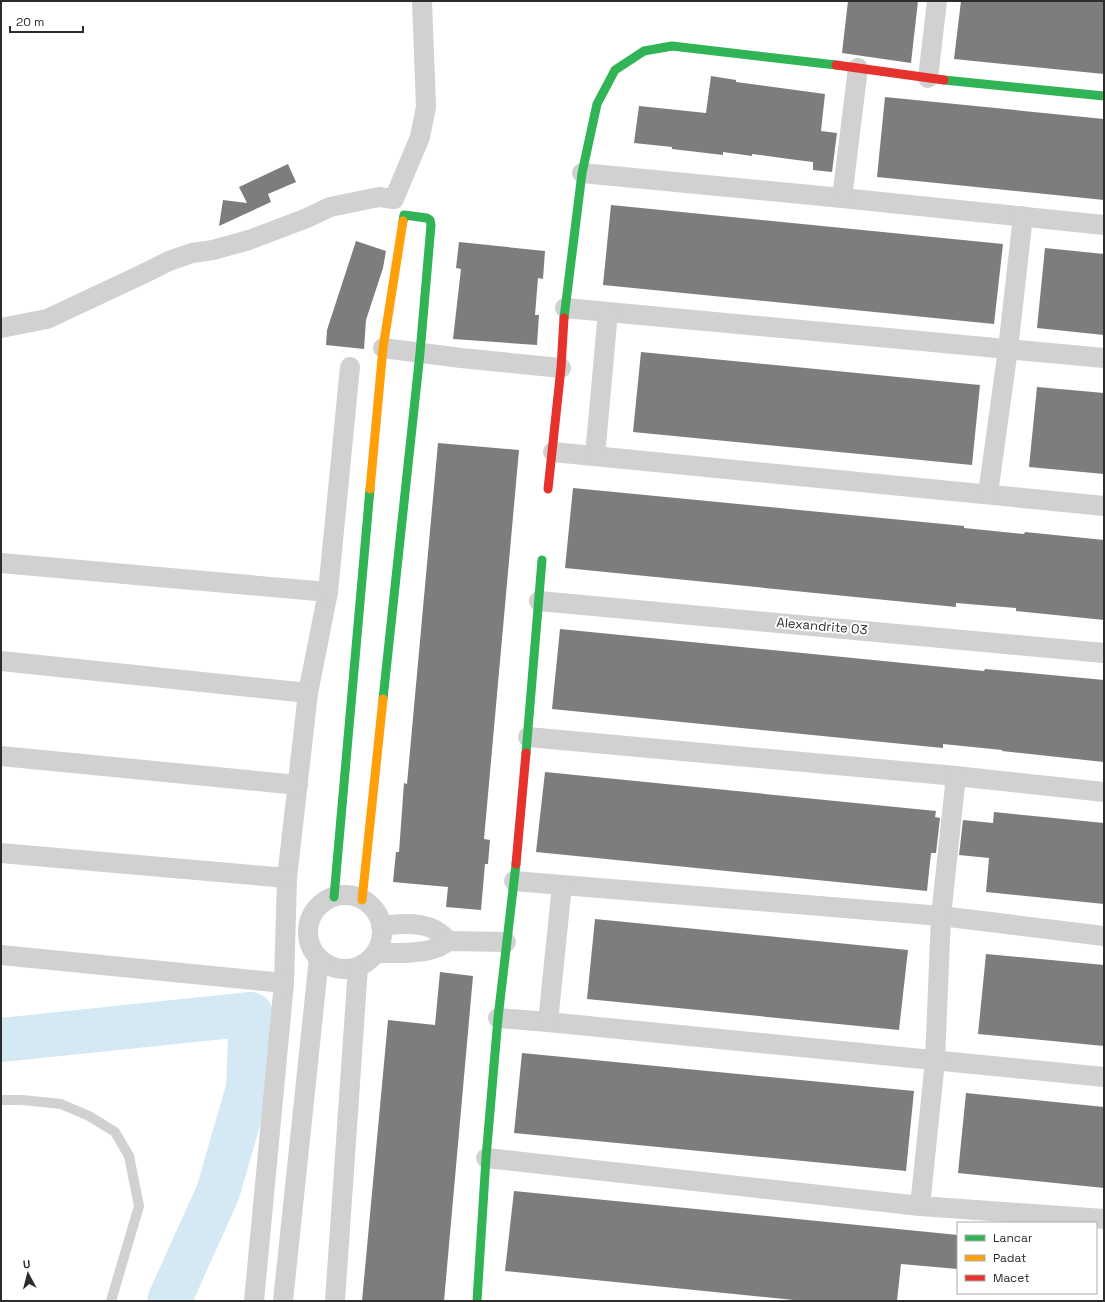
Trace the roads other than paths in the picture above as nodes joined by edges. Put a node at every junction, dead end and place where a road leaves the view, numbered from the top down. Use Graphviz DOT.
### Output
graph roads {
  1 [pos="422,1"];
  2 [pos="937,1"];
  3 [pos="858,68"];
  4 [pos="928,78"];
  5 [pos="1104,96"];
  6 [pos="582,173"];
  7 [pos="394,198"];
  8 [pos="842,198"];
  9 [pos="404,216"];
  10 [pos="1024,216"];
  11 [pos="1104,225"];
  12 [pos="565,308"];
  13 [pos="608,312"];
  14 [pos="1,328"];
  15 [pos="383,348"];
  16 [pos="1008,349"];
  17 [pos="420,352"];
  18 [pos="1104,358"];
  19 [pos="350,367"];
  20 [pos="561,368"];
  21 [pos="553,452"];
  22 [pos="595,456"];
  23 [pos="548,489"];
  24 [pos="988,494"];
  25 [pos="1104,506"];
  26 [pos="542,560"];
  27 [pos="1,563"];
  28 [pos="328,592"];
  29 [pos="539,601"];
  30 [pos="1104,653"];
  31 [pos="1,661"];
  32 [pos="308,693"];
  33 [pos="528,737"];
  34 [pos="1,756"];
  35 [pos="956,776"];
  36 [pos="298,785"];
  37 [pos="1104,792"];
  38 [pos="1,853"];
  39 [pos="286,878"];
  40 [pos="514,881"];
  41 [pos="562,885"];
  42 [pos="334,897"];
  43 [pos="362,900"];
  44 [pos="941,916"];
  45 [pos="381,926"];
  46 [pos="1104,936"];
  47 [pos="449,941"];
  48 [pos="506,942"];
  49 [pos="375,953"];
  50 [pos="1,956"];
  51 [pos="319,958"];
  52 [pos="358,967"];
  53 [pos="284,982"];
  54 [pos="498,1018"];
  55 [pos="548,1022"];
  56 [pos="935,1061"];
  57 [pos="1104,1077"];
  58 [pos="1,1100"];
  59 [pos="486,1158"];
  60 [pos="920,1206"];
  61 [pos="1104,1219"];
  62 [pos="111,1301"];
  63 [pos="254,1301"];
  64 [pos="283,1301"];
  65 [pos="335,1301"];
  66 [pos="477,1301"];
  1 -- 7 [label="street"];
  2 -- 4 [label="street"];
  3 -- 4 [label="street"];
  3 -- 6 [label="street"];
  3 -- 8 [label="street"];
  4 -- 5 [label="street"];
  6 -- 8 [label="street"];
  6 -- 12 [label="street"];
  7 -- 9 [label="street"];
  7 -- 14 [label="street"];
  8 -- 10 [label="street"];
  9 -- 15 [label="street"];
  9 -- 17 [label="street"];
  10 -- 11 [label="street"];
  10 -- 16 [label="street"];
  12 -- 13 [label="street"];
  12 -- 20 [label="street"];
  13 -- 16 [label="street"];
  13 -- 22 [label="street"];
  15 -- 17 [label="street"];
  15 -- 42 [label="street"];
  16 -- 18 [label="street"];
  16 -- 24 [label="street"];
  17 -- 20 [label="street"];
  17 -- 43 [label="street"];
  19 -- 28 [label="street"];
  20 -- 21 [label="street"];
  21 -- 22 [label="street"];
  21 -- 23 [label="street"];
  22 -- 24 [label="street"];
  24 -- 25 [label="street"];
  26 -- 29 [label="street"];
  27 -- 28 [label="street"];
  28 -- 32 [label="street"];
  29 -- 30 [label="street, Alexandrite 03"];
  29 -- 33 [label="street"];
  31 -- 32 [label="street"];
  32 -- 36 [label="street"];
  33 -- 35 [label="street"];
  33 -- 40 [label="street"];
  34 -- 36 [label="street"];
  35 -- 37 [label="street"];
  35 -- 44 [label="street"];
  36 -- 39 [label="street"];
  38 -- 39 [label="street"];
  39 -- 53 [label="street"];
  40 -- 41 [label="street"];
  40 -- 48 [label="street"];
  41 -- 44 [label="street"];
  41 -- 55 [label="street"];
  42 -- 43 [label="street"];
  42 -- 51 [label="street"];
  43 -- 45 [label="street"];
  44 -- 46 [label="street"];
  44 -- 56 [label="street"];
  45 -- 47 [label="street"];
  45 -- 49 [label="street"];
  47 -- 48 [label="street"];
  47 -- 49 [label="street"];
  48 -- 54 [label="street"];
  49 -- 52 [label="street"];
  50 -- 53 [label="street"];
  51 -- 52 [label="street"];
  51 -- 64 [label="street"];
  52 -- 65 [label="street"];
  53 -- 63 [label="street"];
  54 -- 55 [label="street"];
  54 -- 59 [label="street"];
  55 -- 56 [label="street"];
  56 -- 57 [label="street"];
  56 -- 60 [label="street"];
  58 -- 62 [label="lane"];
  59 -- 60 [label="street"];
  59 -- 66 [label="street"];
  60 -- 61 [label="street"];
}
